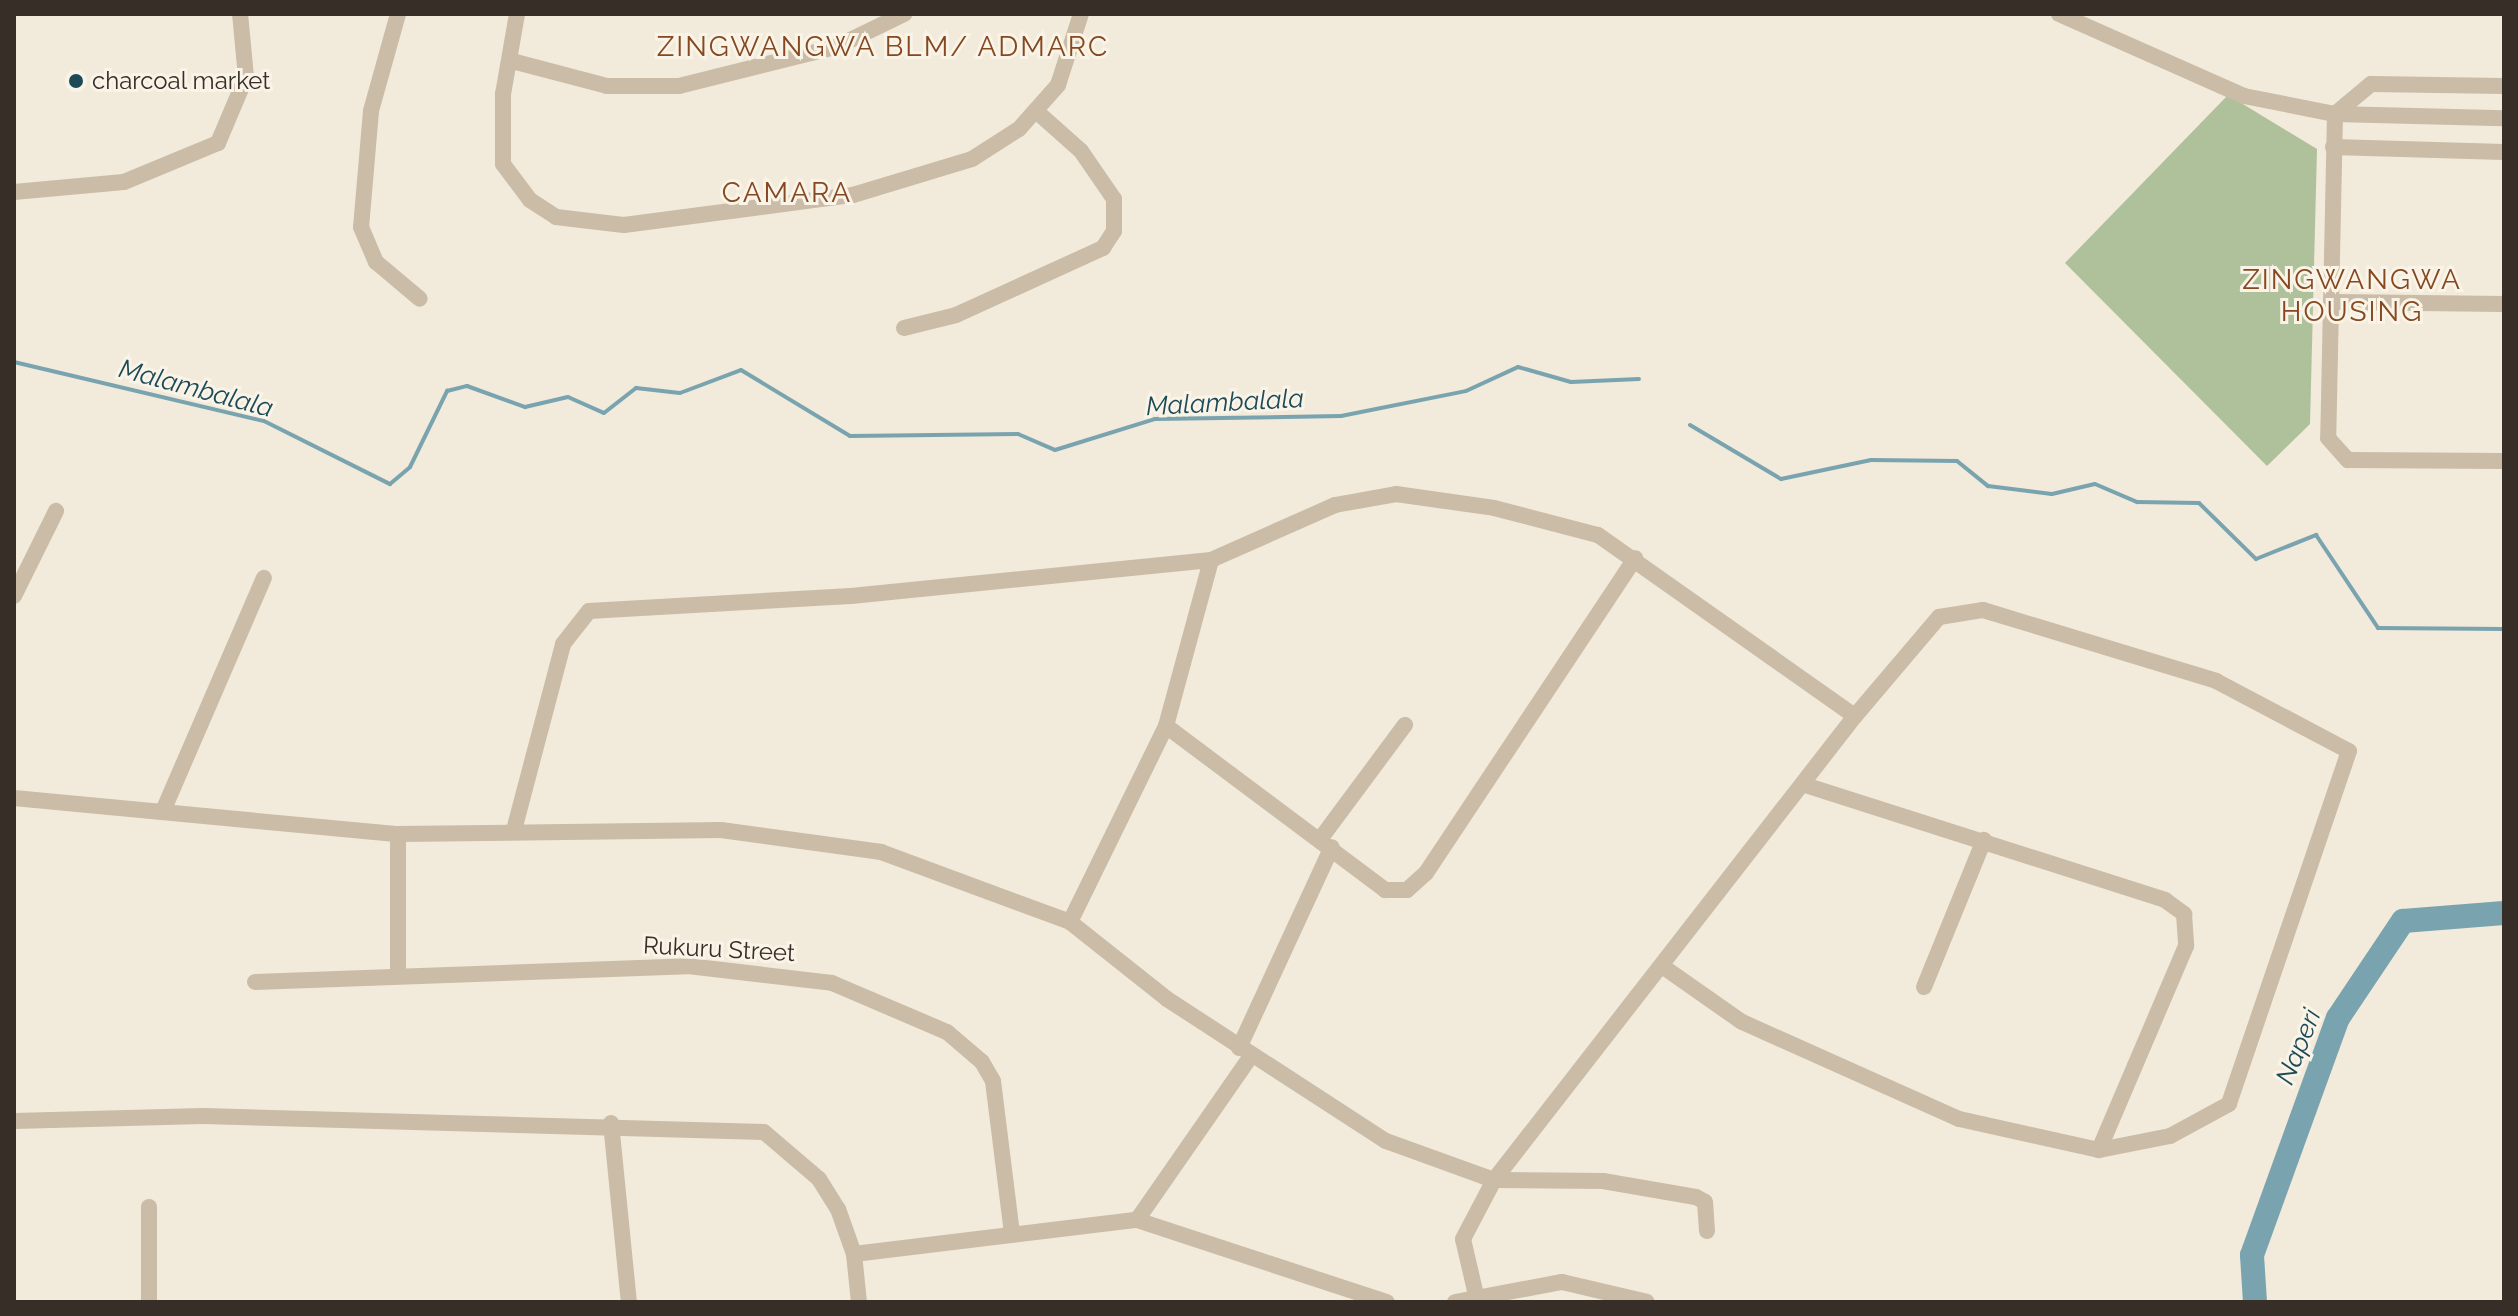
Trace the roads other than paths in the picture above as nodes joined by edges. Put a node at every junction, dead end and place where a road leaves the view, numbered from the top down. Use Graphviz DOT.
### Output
graph roads {
  1 [pos="240,14"];
  2 [pos="398,14"];
  3 [pos="517,14"];
  4 [pos="904,14"];
  5 [pos="1081,14"];
  6 [pos="2059,14"];
  7 [pos="512,61"];
  8 [pos="2504,86"];
  9 [pos="1037,112"];
  10 [pos="2335,114"];
  11 [pos="2504,118"];
  12 [pos="2333,147"];
  13 [pos="2504,152"];
  14 [pos="14,192"];
  15 [pos="420,299"];
  16 [pos="2334,302"];
  17 [pos="2504,304"];
  18 [pos="904,328"];
  19 [pos="2504,461"];
  20 [pos="56,511"];
  21 [pos="1635,558"];
  22 [pos="1211,560"];
  23 [pos="264,578"];
  24 [pos="14,596"];
  25 [pos="1855,716"];
  26 [pos="1405,725"];
  27 [pos="1166,726"];
  28 [pos="1805,785"];
  29 [pos="14,798"];
  30 [pos="163,811"];
  31 [pos="514,830"];
  32 [pos="398,834"];
  33 [pos="1984,840"];
  34 [pos="1327,842"];
  35 [pos="1070,922"];
  36 [pos="1662,966"];
  37 [pos="398,974"];
  38 [pos="255,982"];
  39 [pos="1924,987"];
  40 [pos="1245,1052"];
  41 [pos="14,1121"];
  42 [pos="611,1123"];
  43 [pos="2099,1150"];
  44 [pos="1494,1180"];
  45 [pos="149,1207"];
  46 [pos="1137,1220"];
  47 [pos="1707,1231"];
  48 [pos="1012,1234"];
  49 [pos="854,1254"];
  50 [pos="1476,1295"];
  51 [pos="149,1302"];
  52 [pos="629,1302"];
  53 [pos="859,1302"];
  54 [pos="1387,1302"];
  55 [pos="1455,1302"];
  56 [pos="1647,1302"];
  1 -- 14 [label="street"];
  2 -- 15 [label="street"];
  3 -- 7 [label="street"];
  4 -- 7 [label="street"];
  5 -- 9 [label="street"];
  6 -- 10 [label="street"];
  7 -- 9 [label="street"];
  8 -- 10 [label="street"];
  9 -- 18 [label="street"];
  10 -- 11 [label="street"];
  10 -- 12 [label="street"];
  12 -- 13 [label="street"];
  12 -- 16 [label="street"];
  16 -- 17 [label="street"];
  16 -- 19 [label="street"];
  20 -- 24 [label="street"];
  21 -- 22 [label="street"];
  21 -- 25 [label="street"];
  21 -- 34 [label="street"];
  22 -- 27 [label="street"];
  22 -- 31 [label="street"];
  23 -- 30 [label="street"];
  25 -- 28 [label="street"];
  25 -- 43 [label="street"];
  26 -- 34 [label="street"];
  27 -- 34 [label="street"];
  27 -- 35 [label="street"];
  28 -- 33 [label="street"];
  28 -- 36 [label="street"];
  29 -- 30 [label="street"];
  30 -- 32 [label="street"];
  31 -- 32 [label="street"];
  31 -- 35 [label="street"];
  32 -- 37 [label="street"];
  33 -- 39 [label="street"];
  33 -- 43 [label="street"];
  34 -- 40 [label="street"];
  35 -- 40 [label="street"];
  36 -- 43 [label="street"];
  36 -- 44 [label="street"];
  37 -- 38 [label="street, Rukuru Street"];
  37 -- 48 [label="street, Rukuru Street"];
  40 -- 44 [label="street"];
  40 -- 46 [label="street"];
  41 -- 42 [label="street"];
  42 -- 49 [label="street"];
  42 -- 52 [label="street"];
  44 -- 47 [label="street"];
  44 -- 50 [label="street"];
  45 -- 51 [label="street"];
  46 -- 48 [label="street"];
  46 -- 54 [label="street"];
  48 -- 49 [label="street"];
  49 -- 53 [label="street"];
  50 -- 55 [label="street"];
  50 -- 56 [label="street"];
}
